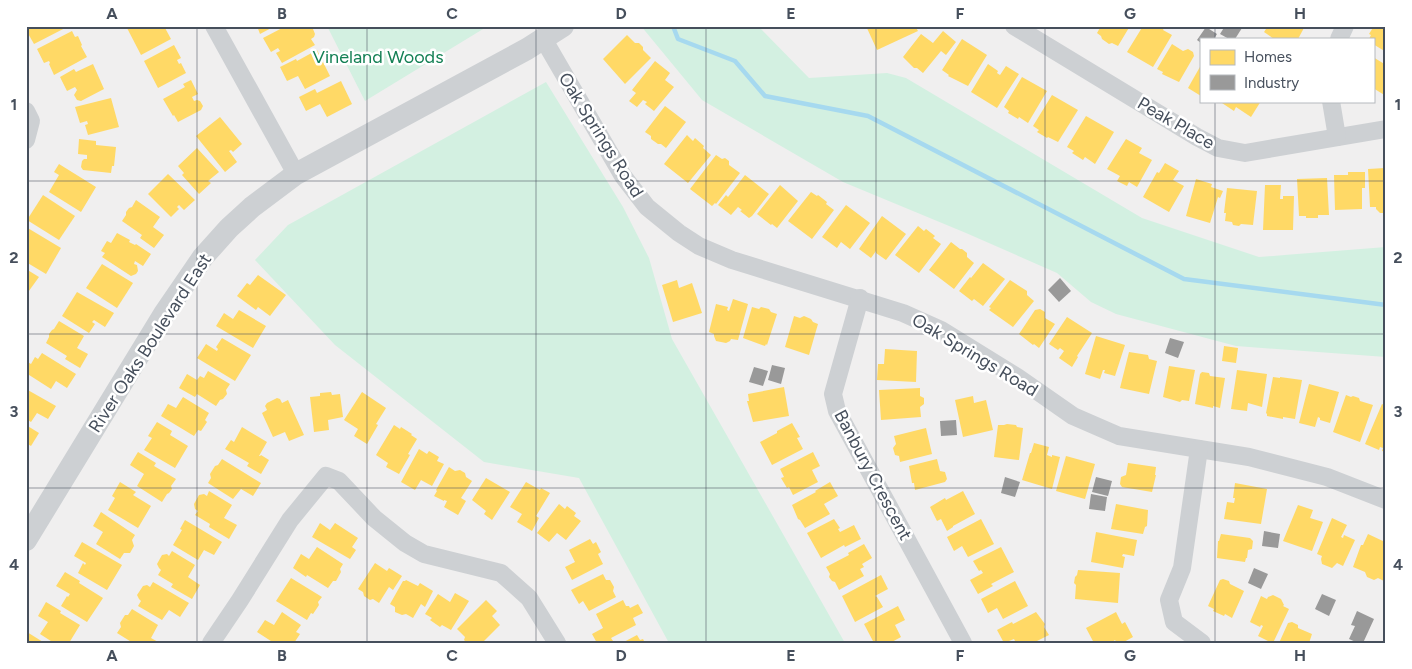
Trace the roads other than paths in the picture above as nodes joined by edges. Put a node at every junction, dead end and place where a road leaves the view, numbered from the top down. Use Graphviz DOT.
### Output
graph roads {
  1 [pos="214,26"];
  2 [pos="564,26"];
  3 [pos="1014,26"];
  4 [pos="1345,26"];
  5 [pos="1339,38"];
  6 [pos="544,40"];
  7 [pos="1331,102"];
  8 [pos="26,111"];
  9 [pos="1386,129"];
  10 [pos="1337,137"];
  11 [pos="26,140"];
  12 [pos="296,174"];
  13 [pos="860,298"];
  14 [pos="1199,449"];
  15 [pos="1386,500"];
  16 [pos="26,540"];
  17 [pos="211,643"];
  18 [pos="557,643"];
  19 [pos="963,643"];
  20 [pos="1202,643"];
  1 -- 12 [label="street"];
  2 -- 6 [label="street, River Oaks Boulevard East"];
  3 -- 10 [label="street, Peak Place"];
  4 -- 5 [label="street"];
  6 -- 12 [label="street, River Oaks Boulevard East"];
  6 -- 13 [label="street, Oak Springs Road"];
  7 -- 10 [label="street"];
  8 -- 11 [label="street"];
  9 -- 10 [label="street, Peak Place"];
  12 -- 16 [label="street, River Oaks Boulevard East"];
  13 -- 14 [label="street, Oak Springs Road"];
  13 -- 19 [label="street, Banbury Crescent"];
  14 -- 15 [label="street, Oak Springs Road"];
  14 -- 20 [label="street"];
  17 -- 18 [label="street"];
}
